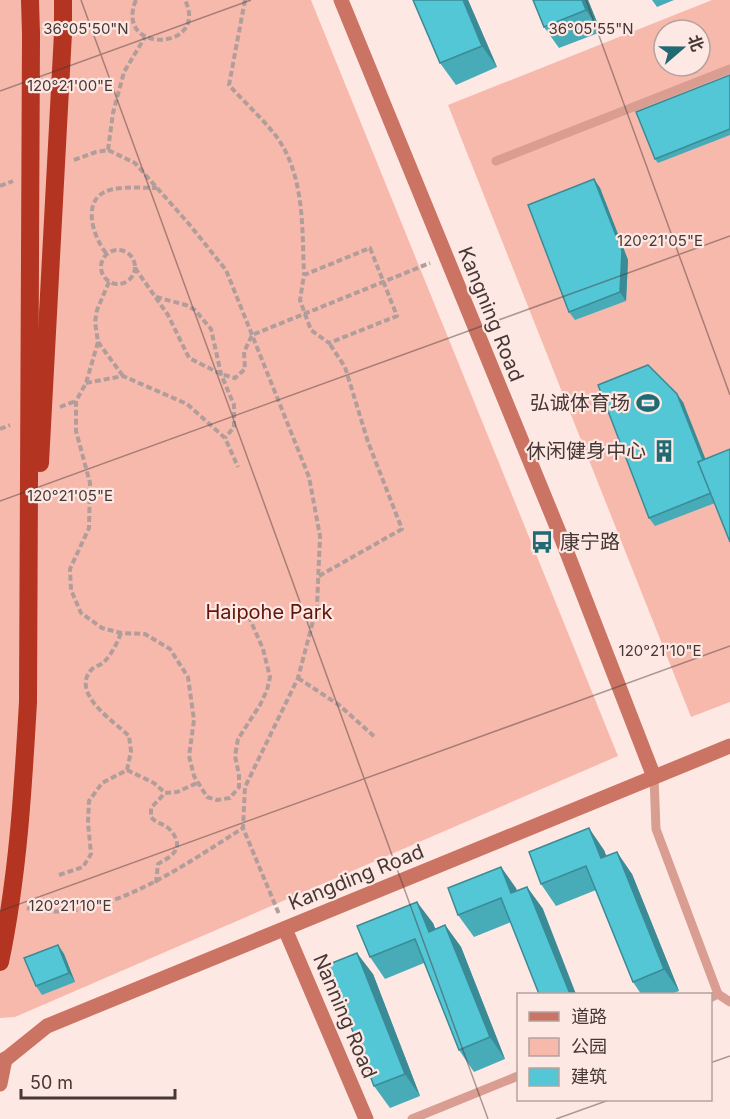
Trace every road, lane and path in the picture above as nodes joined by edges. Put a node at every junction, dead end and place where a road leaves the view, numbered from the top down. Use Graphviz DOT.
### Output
graph roads {
  1 [pos="30,0"];
  2 [pos="63,0"];
  3 [pos="136,0"];
  4 [pos="184,0"];
  5 [pos="245,0"];
  6 [pos="341,0"];
  7 [pos="145,37"];
  8 [pos="730,69"];
  9 [pos="108,150"];
  10 [pos="496,161"];
  11 [pos="64,163"];
  12 [pos="21,178"];
  13 [pos="0,186"];
  14 [pos="157,188"];
  15 [pos="106,253"];
  16 [pos="445,257"];
  17 [pos="135,268"];
  18 [pos="304,275"];
  19 [pos="109,282"];
  20 [pos="384,283"];
  21 [pos="156,297"];
  22 [pos="305,314"];
  23 [pos="252,335"];
  24 [pos="98,342"];
  25 [pos="329,343"];
  26 [pos="221,374"];
  27 [pos="123,375"];
  28 [pos="86,383"];
  29 [pos="225,438"];
  30 [pos="238,467"];
  31 [pos="318,577"];
  32 [pos="249,617"];
  33 [pos="121,633"];
  34 [pos="298,678"];
  35 [pos="28,702"];
  36 [pos="376,738"];
  37 [pos="730,747"];
  38 [pos="127,770"];
  39 [pos="654,777"];
  40 [pos="197,783"];
  41 [pos="165,793"];
  42 [pos="243,828"];
  43 [pos="59,874"];
  44 [pos="156,883"];
  45 [pos="20,906"];
  46 [pos="285,929"];
  47 [pos="0,962"];
  48 [pos="715,996"];
  49 [pos="730,1002"];
  50 [pos="2,1061"];
  51 [pos="517,1077"];
  52 [pos="0,1084"];
  53 [pos="366,1119"];
  54 [pos="412,1119"];
  1 -- 35 [label="highway, bridge"];
  2 -- 35 [label="highway, bridge"];
  3 -- 7 [label="path"];
  4 -- 7 [label="path"];
  5 -- 18 [label="path"];
  6 -- 16 [label="street, Kangning Road"];
  7 -- 9 [label="path"];
  8 -- 10 [label="lane"];
  9 -- 11 [label="path"];
  9 -- 14 [label="path"];
  12 -- 13 [label="path"];
  14 -- 15 [label="path"];
  14 -- 23 [label="path"];
  15 -- 17 [label="path"];
  15 -- 19 [label="path"];
  16 -- 20 [label="path"];
  16 -- 39 [label="street, Kangning Road"];
  17 -- 19 [label="path"];
  17 -- 21 [label="path"];
  18 -- 20 [label="path"];
  18 -- 22 [label="path"];
  19 -- 24 [label="path"];
  20 -- 22 [label="path"];
  20 -- 25 [label="path"];
  21 -- 26 [label="path"];
  21 -- 26 [label="path"];
  22 -- 23 [label="path"];
  22 -- 25 [label="path"];
  23 -- 26 [label="path"];
  23 -- 31 [label="path"];
  24 -- 27 [label="path"];
  24 -- 28 [label="path"];
  25 -- 31 [label="path"];
  26 -- 29 [label="path"];
  27 -- 28 [label="path"];
  27 -- 29 [label="path"];
  28 -- 33 [label="path"];
  29 -- 30 [label="path"];
  31 -- 34 [label="path"];
  32 -- 40 [label="path"];
  33 -- 38 [label="path"];
  33 -- 40 [label="path"];
  34 -- 36 [label="path"];
  34 -- 42 [label="path"];
  35 -- 47 [label="highway, bridge"];
  37 -- 39 [label="street, Kangding Road"];
  38 -- 41 [label="path"];
  38 -- 43 [label="path"];
  39 -- 46 [label="street, Kangding Road"];
  39 -- 48 [label="lane"];
  40 -- 41 [label="path"];
  41 -- 44 [label="path"];
  42 -- 44 [label="path"];
  42 -- 46 [label="path"];
  44 -- 45 [label="path"];
  46 -- 50 [label="street, Kangding Road"];
  46 -- 53 [label="street, Nanning Road"];
  48 -- 49 [label="lane"];
  50 -- 52 [label="street"];
  51 -- 54 [label="lane"];
}
